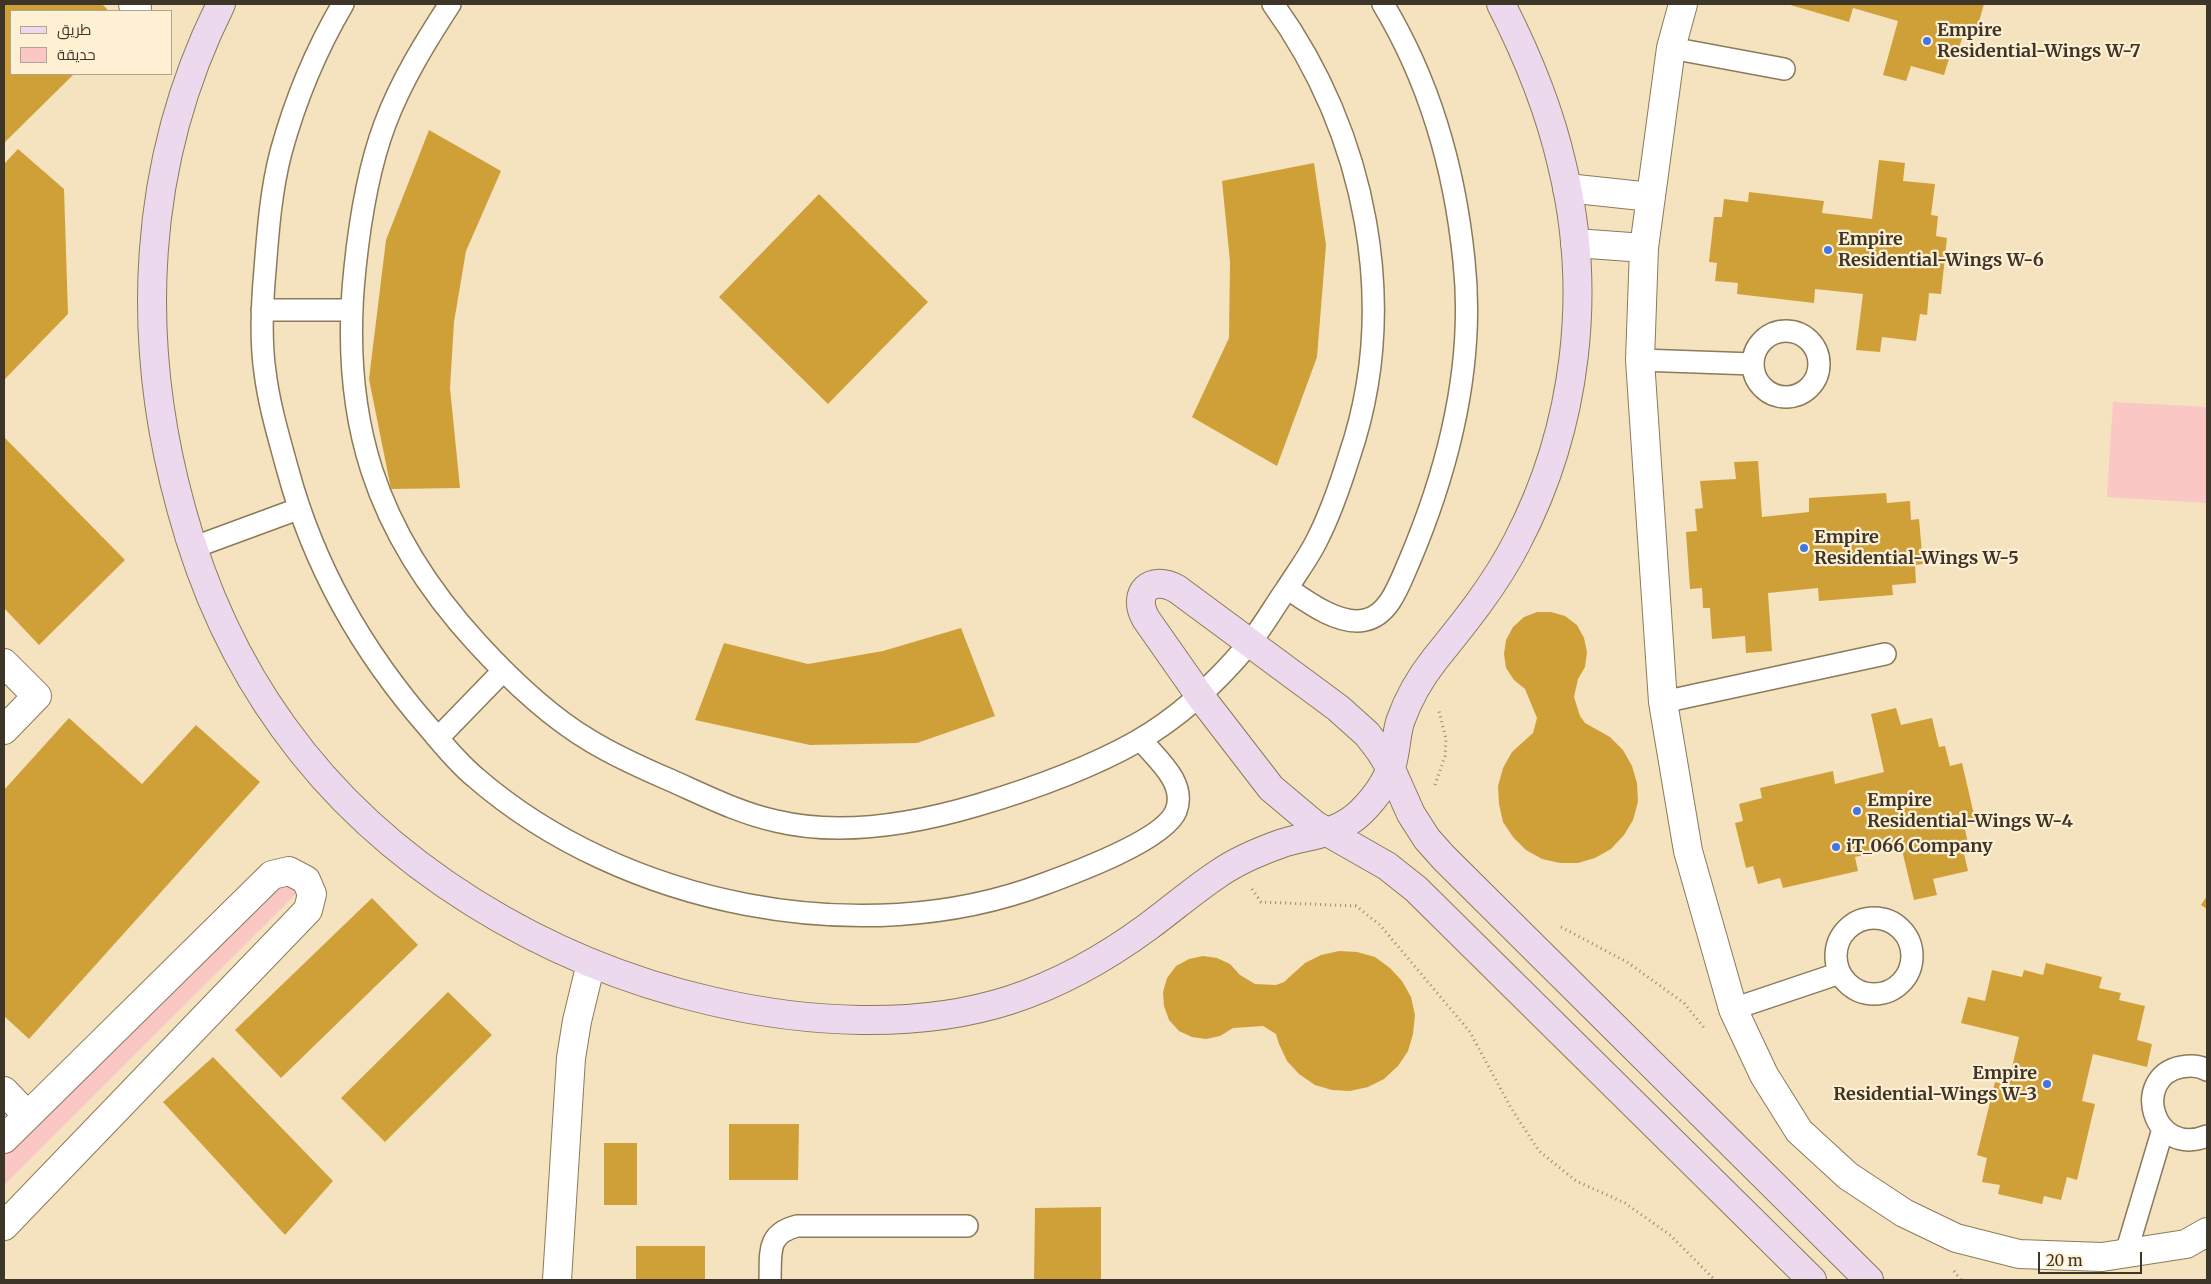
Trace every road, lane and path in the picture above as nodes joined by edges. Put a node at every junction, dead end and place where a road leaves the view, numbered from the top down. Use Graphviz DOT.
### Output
graph roads {
  1 [pos="221,4"];
  2 [pos="343,4"];
  3 [pos="450,4"];
  4 [pos="1273,4"];
  5 [pos="1383,4"];
  6 [pos="1501,4"];
  7 [pos="1683,4"];
  8 [pos="1671,48"];
  9 [pos="1784,69"];
  10 [pos="1567,188"];
  11 [pos="1651,197"];
  12 [pos="1575,242"];
  13 [pos="1644,248"];
  14 [pos="262,310"];
  15 [pos="351,310"];
  16 [pos="1640,360"];
  17 [pos="1753,364"];
  18 [pos="298,509"];
  19 [pos="192,548"];
  20 [pos="1287,588"];
  21 [pos="1250,643"];
  22 [pos="1885,654"];
  23 [pos="4,664"];
  24 [pos="503,671"];
  25 [pos="1424,673"];
  26 [pos="1200,696"];
  27 [pos="1663,702"];
  28 [pos="4,730"];
  29 [pos="438,738"];
  30 [pos="1141,740"];
  31 [pos="1391,768"];
  32 [pos="1434,787"];
  33 [pos="1328,833"];
  34 [pos="1234,864"];
  35 [pos="1554,923"];
  36 [pos="591,963"];
  37 [pos="1840,972"];
  38 [pos="1733,1009"];
  39 [pos="1708,1033"];
  40 [pos="2207,1070"];
  41 [pos="4,1091"];
  42 [pos="27,1115"];
  43 [pos="2163,1129"];
  44 [pos="2207,1136"];
  45 [pos="4,1138"];
  46 [pos="4,1226"];
  47 [pos="966,1226"];
  48 [pos="2207,1232"];
  49 [pos="2126,1253"];
  50 [pos="1950,1267"];
  51 [pos="557,1280"];
  52 [pos="770,1280"];
  53 [pos="1715,1280"];
  54 [pos="1812,1280"];
  55 [pos="1869,1280"];
  56 [pos="1961,1280"];
  1 -- 19 [label="street"];
  2 -- 14 [label="lane"];
  3 -- 15 [label="lane"];
  4 -- 20 [label="lane"];
  5 -- 20 [label="lane"];
  6 -- 10 [label="street"];
  7 -- 8 [label="street"];
  8 -- 9 [label="lane"];
  8 -- 11 [label="street"];
  10 -- 11 [label="street"];
  10 -- 12 [label="street"];
  11 -- 13 [label="street"];
  12 -- 13 [label="street"];
  12 -- 25 [label="street"];
  13 -- 16 [label="street"];
  14 -- 15 [label="lane"];
  14 -- 18 [label="lane"];
  15 -- 24 [label="lane"];
  16 -- 17 [label="lane"];
  16 -- 27 [label="street"];
  18 -- 19 [label="lane"];
  18 -- 29 [label="lane"];
  19 -- 36 [label="street"];
  20 -- 21 [label="lane"];
  21 -- 26 [label="lane"];
  21 -- 26 [label="street"];
  21 -- 31 [label="street"];
  22 -- 27 [label="lane"];
  23 -- 28 [label="street"];
  24 -- 29 [label="lane"];
  24 -- 30 [label="lane"];
  25 -- 31 [label="street"];
  25 -- 32 [label="path"];
  26 -- 30 [label="lane"];
  26 -- 33 [label="street"];
  27 -- 38 [label="street"];
  29 -- 30 [label="lane"];
  31 -- 33 [label="street"];
  31 -- 55 [label="street"];
  33 -- 34 [label="street"];
  33 -- 54 [label="street"];
  34 -- 36 [label="street"];
  34 -- 53 [label="path"];
  35 -- 39 [label="path"];
  36 -- 51 [label="street"];
  37 -- 38 [label="lane"];
  38 -- 49 [label="street"];
  40 -- 43 [label="lane"];
  41 -- 42 [label="street"];
  42 -- 45 [label="street"];
  42 -- 46 [label="street"];
  43 -- 44 [label="lane"];
  43 -- 49 [label="lane"];
  47 -- 52 [label="lane"];
  48 -- 49 [label="street"];
  50 -- 56 [label="path"];
}
